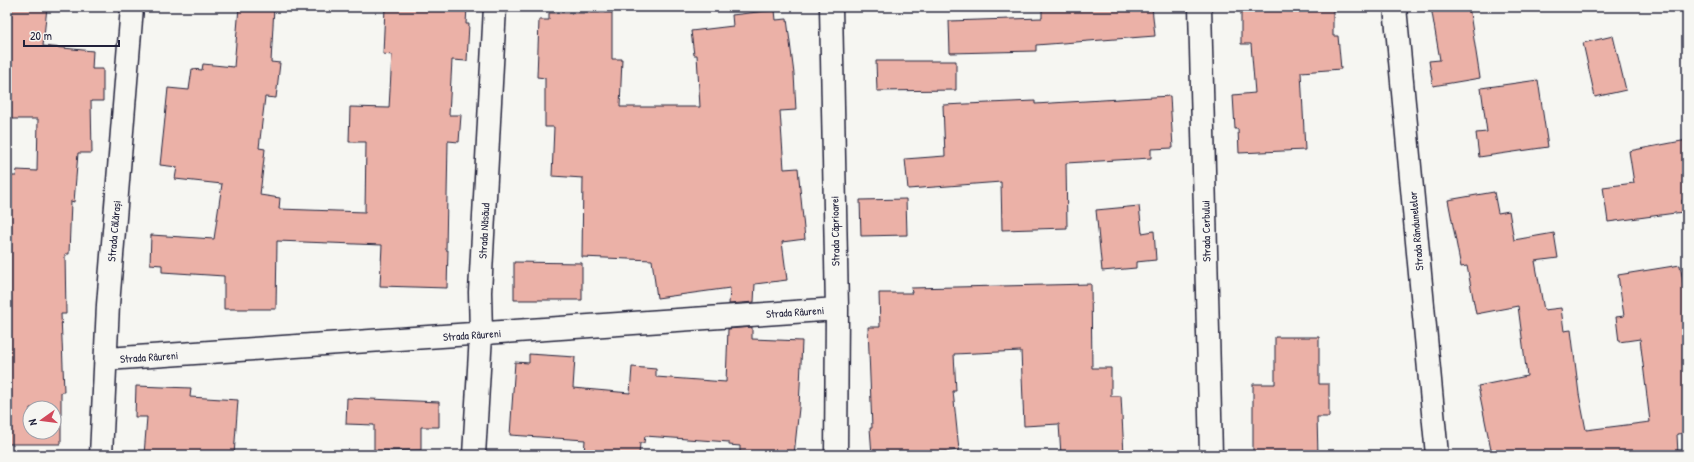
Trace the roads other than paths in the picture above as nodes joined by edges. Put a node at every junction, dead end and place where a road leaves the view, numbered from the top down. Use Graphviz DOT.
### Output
graph roads {
  1 [pos="132,7"];
  2 [pos="495,7"];
  3 [pos="831,7"];
  4 [pos="1200,7"];
  5 [pos="1395,7"];
  6 [pos="837,308"];
  7 [pos="481,334"];
  8 [pos="107,359"];
  9 [pos="101,455"];
  10 [pos="474,455"];
  11 [pos="836,455"];
  12 [pos="1211,455"];
  13 [pos="1437,455"];
  1 -- 8 [label="street, Strada Călărași"];
  2 -- 7 [label="street, Strada Năsăud"];
  3 -- 6 [label="street, Strada Căprioarei"];
  4 -- 12 [label="street, Strada Cerbului"];
  5 -- 13 [label="street, Strada Rândunelelor"];
  6 -- 7 [label="street, Strada Râureni"];
  6 -- 11 [label="street, Strada Căprioarei"];
  7 -- 8 [label="street, Strada Râureni"];
  7 -- 10 [label="street, Strada Năsăud"];
  8 -- 9 [label="street, Strada Călărași"];
}
